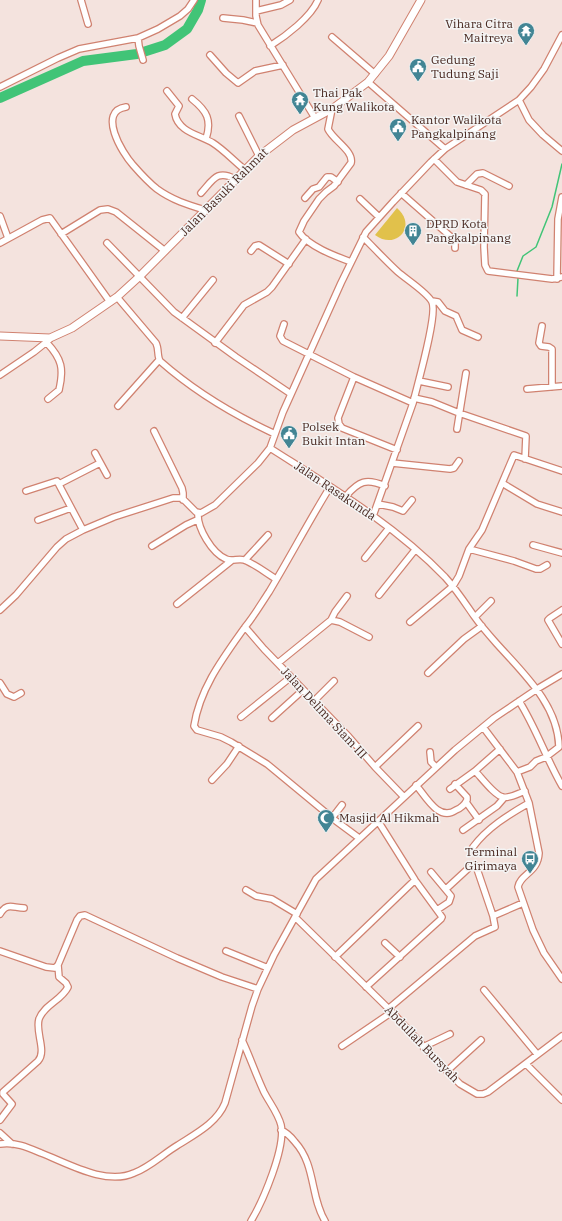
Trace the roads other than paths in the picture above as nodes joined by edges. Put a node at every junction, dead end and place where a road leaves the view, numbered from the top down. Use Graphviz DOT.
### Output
graph roads {
  1 [pos="81,0"];
  2 [pos="194,0"];
  3 [pos="256,0"];
  4 [pos="290,0"];
  5 [pos="318,0"];
  6 [pos="421,0"];
  7 [pos="256,11"];
  8 [pos="223,18"];
  9 [pos="257,23"];
  10 [pos="88,24"];
  11 [pos="562,35"];
  12 [pos="332,37"];
  13 [pos="138,38"];
  14 [pos="270,46"];
  15 [pos="210,54"];
  16 [pos="142,60"];
  17 [pos="283,65"];
  18 [pos="375,74"];
  19 [pos="368,82"];
  20 [pos="0,87"];
  21 [pos="167,91"];
  22 [pos="192,100"];
  23 [pos="519,100"];
  24 [pos="126,107"];
  25 [pos="332,109"];
  26 [pos="239,116"];
  27 [pos="315,118"];
  28 [pos="206,139"];
  29 [pos="445,149"];
  30 [pos="561,150"];
  31 [pos="258,156"];
  32 [pos="434,159"];
  33 [pos="244,169"];
  34 [pos="235,178"];
  35 [pos="338,182"];
  36 [pos="466,185"];
  37 [pos="509,186"];
  38 [pos="201,193"];
  39 [pos="401,193"];
  40 [pos="562,197"];
  41 [pos="305,198"];
  42 [pos="360,199"];
  43 [pos="205,210"];
  44 [pos="0,216"];
  45 [pos="380,217"];
  46 [pos="61,234"];
  47 [pos="363,237"];
  48 [pos="8,238"];
  49 [pos="306,239"];
  50 [pos="0,242"];
  51 [pos="107,243"];
  52 [pos="455,248"];
  53 [pos="165,251"];
  54 [pos="251,251"];
  55 [pos="351,262"];
  56 [pos="289,264"];
  57 [pos="140,276"];
  58 [pos="559,278"];
  59 [pos="213,280"];
  60 [pos="117,297"];
  61 [pos="432,301"];
  62 [pos="110,302"];
  63 [pos="182,318"];
  64 [pos="284,324"];
  65 [pos="542,326"];
  66 [pos="0,336"];
  67 [pos="478,337"];
  68 [pos="48,340"];
  69 [pos="215,343"];
  70 [pos="309,354"];
  71 [pos="159,360"];
  72 [pos="466,373"];
  73 [pos="0,375"];
  74 [pos="354,378"];
  75 [pos="419,381"];
  76 [pos="562,386"];
  77 [pos="448,387"];
  78 [pos="552,387"];
  79 [pos="527,389"];
  80 [pos="291,394"];
  81 [pos="48,399"];
  82 [pos="414,401"];
  83 [pos="118,406"];
  84 [pos="459,413"];
  85 [pos="457,429"];
  86 [pos="154,431"];
  87 [pos="275,434"];
  88 [pos="270,448"];
  89 [pos="396,450"];
  90 [pos="94,453"];
  91 [pos="525,459"];
  92 [pos="459,461"];
  93 [pos="100,463"];
  94 [pos="392,463"];
  95 [pos="562,472"];
  96 [pos="107,475"];
  97 [pos="502,483"];
  98 [pos="59,484"];
  99 [pos="384,486"];
  100 [pos="330,487"];
  101 [pos="26,491"];
  102 [pos="346,496"];
  103 [pos="183,500"];
  104 [pos="412,500"];
  105 [pos="378,504"];
  106 [pos="71,508"];
  107 [pos="562,512"];
  108 [pos="198,514"];
  109 [pos="373,516"];
  110 [pos="38,520"];
  111 [pos="197,520"];
  112 [pos="389,528"];
  113 [pos="83,530"];
  114 [pos="268,535"];
  115 [pos="533,545"];
  116 [pos="152,546"];
  117 [pos="416,550"];
  118 [pos="469,550"];
  119 [pos="562,553"];
  120 [pos="365,558"];
  121 [pos="245,560"];
  122 [pos="231,561"];
  123 [pos="546,566"];
  124 [pos="276,579"];
  125 [pos="453,586"];
  126 [pos="379,595"];
  127 [pos="347,596"];
  128 [pos="491,602"];
  129 [pos="177,604"];
  130 [pos="0,610"];
  131 [pos="562,610"];
  132 [pos="475,616"];
  133 [pos="330,620"];
  134 [pos="410,622"];
  135 [pos="482,626"];
  136 [pos="245,627"];
  137 [pos="369,637"];
  138 [pos="562,644"];
  139 [pos="278,663"];
  140 [pos="428,673"];
  141 [pos="562,674"];
  142 [pos="290,677"];
  143 [pos="334,681"];
  144 [pos="0,683"];
  145 [pos="537,689"];
  146 [pos="303,690"];
  147 [pos="21,693"];
  148 [pos="314,701"];
  149 [pos="519,701"];
  150 [pos="241,717"];
  151 [pos="272,718"];
  152 [pos="418,726"];
  153 [pos="483,727"];
  154 [pos="239,746"];
  155 [pos="500,749"];
  156 [pos="430,752"];
  157 [pos="546,757"];
  158 [pos="375,767"];
  159 [pos="436,767"];
  160 [pos="475,771"];
  161 [pos="517,772"];
  162 [pos="212,780"];
  163 [pos="455,784"];
  164 [pos="416,785"];
  165 [pos="562,786"];
  166 [pos="450,789"];
  167 [pos="525,791"];
  168 [pos="404,797"];
  169 [pos="504,798"];
  170 [pos="466,802"];
  171 [pos="529,803"];
  172 [pos="342,805"];
  173 [pos="332,818"];
  174 [pos="479,820"];
  175 [pos="378,822"];
  176 [pos="463,830"];
  177 [pos="359,838"];
  178 [pos="473,847"];
  179 [pos="431,872"];
  180 [pos="415,880"];
  181 [pos="446,889"];
  182 [pos="246,890"];
  183 [pos="523,903"];
  184 [pos="24,908"];
  185 [pos="437,910"];
  186 [pos="0,914"];
  187 [pos="296,915"];
  188 [pos="493,916"];
  189 [pos="385,943"];
  190 [pos="0,951"];
  191 [pos="226,951"];
  192 [pos="335,957"];
  193 [pos="400,957"];
  194 [pos="58,965"];
  195 [pos="268,968"];
  196 [pos="562,979"];
  197 [pos="366,987"];
  198 [pos="258,990"];
  199 [pos="484,990"];
  200 [pos="390,1010"];
  201 [pos="450,1034"];
  202 [pos="562,1036"];
  203 [pos="242,1040"];
  204 [pos="481,1040"];
  205 [pos="342,1046"];
  206 [pos="424,1047"];
  207 [pos="537,1054"];
  208 [pos="526,1064"];
  209 [pos="447,1071"];
  210 [pos="562,1100"];
  211 [pos="0,1120"];
  212 [pos="281,1130"];
  213 [pos="0,1133"];
  214 [pos="0,1144"];
  215 [pos="12,1144"];
  216 [pos="251,1221"];
  217 [pos="325,1221"];
  1 -- 10 [label="street"];
  2 -- 13 [label="street"];
  3 -- 7 [label="street"];
  4 -- 7 [label="street"];
  5 -- 14 [label="street"];
  6 -- 18 [label="street, Jalan Basuki Rahmat"];
  7 -- 9 [label="street"];
  8 -- 9 [label="street"];
  9 -- 14 [label="street"];
  11 -- 23 [label="street"];
  12 -- 18 [label="street"];
  13 -- 16 [label="street"];
  13 -- 20 [label="street"];
  14 -- 17 [label="street"];
  15 -- 17 [label="street"];
  17 -- 27 [label="street"];
  18 -- 19 [label="street, Jalan Basuki Rahmat"];
  19 -- 25 [label="street, Jalan Basuki Rahmat"];
  19 -- 29 [label="street"];
  21 -- 28 [label="street"];
  22 -- 28 [label="street"];
  23 -- 29 [label="street"];
  23 -- 30 [label="street"];
  24 -- 43 [label="street"];
  25 -- 27 [label="street, Jalan Basuki Rahmat"];
  25 -- 35 [label="street"];
  26 -- 31 [label="street"];
  27 -- 31 [label="street, Jalan Basuki Rahmat"];
  28 -- 33 [label="street"];
  29 -- 32 [label="street"];
  31 -- 33 [label="street, Jalan Basuki Rahmat"];
  32 -- 36 [label="street"];
  32 -- 39 [label="street"];
  33 -- 34 [label="street, Jalan Basuki Rahmat"];
  34 -- 38 [label="street"];
  34 -- 43 [label="street, Jalan Basuki Rahmat"];
  35 -- 41 [label="street"];
  35 -- 49 [label="street"];
  36 -- 37 [label="street"];
  36 -- 58 [label="street"];
  39 -- 45 [label="street"];
  39 -- 52 [label="street"];
  40 -- 58 [label="street"];
  42 -- 45 [label="street"];
  43 -- 53 [label="street, Jalan Basuki Rahmat"];
  44 -- 48 [label="street"];
  45 -- 47 [label="street"];
  46 -- 48 [label="street"];
  46 -- 53 [label="street"];
  46 -- 62 [label="street"];
  47 -- 55 [label="street"];
  47 -- 61 [label="street"];
  48 -- 50 [label="street"];
  49 -- 55 [label="street"];
  49 -- 56 [label="street"];
  51 -- 57 [label="street"];
  53 -- 57 [label="street, Jalan Basuki Rahmat"];
  54 -- 56 [label="street"];
  55 -- 70 [label="street"];
  56 -- 69 [label="street"];
  57 -- 60 [label="street, Jalan Basuki Rahmat"];
  57 -- 63 [label="street"];
  59 -- 63 [label="street"];
  60 -- 62 [label="street, Jalan Basuki Rahmat"];
  60 -- 71 [label="street"];
  61 -- 67 [label="street"];
  61 -- 75 [label="street"];
  62 -- 68 [label="street, Jalan Basuki Rahmat"];
  63 -- 69 [label="street"];
  64 -- 70 [label="street"];
  65 -- 78 [label="street"];
  66 -- 68 [label="street, Jalan Basuki Rahmat"];
  68 -- 73 [label="street"];
  68 -- 81 [label="street"];
  69 -- 80 [label="street"];
  70 -- 74 [label="street"];
  70 -- 80 [label="street"];
  71 -- 83 [label="street"];
  71 -- 87 [label="street"];
  72 -- 84 [label="street"];
  74 -- 82 [label="street"];
  74 -- 89 [label="street"];
  75 -- 77 [label="street"];
  75 -- 82 [label="street"];
  76 -- 78 [label="street"];
  78 -- 79 [label="street"];
  80 -- 87 [label="street"];
  82 -- 84 [label="street"];
  82 -- 89 [label="street"];
  84 -- 85 [label="street"];
  84 -- 91 [label="street"];
  86 -- 103 [label="street"];
  87 -- 88 [label="street"];
  88 -- 100 [label="street, Jalan Rasakunda"];
  88 -- 108 [label="street"];
  89 -- 94 [label="street"];
  90 -- 93 [label="street"];
  91 -- 95 [label="street"];
  91 -- 97 [label="street"];
  92 -- 94 [label="street"];
  93 -- 96 [label="street"];
  93 -- 98 [label="street"];
  94 -- 99 [label="street"];
  97 -- 107 [label="street"];
  97 -- 118 [label="street"];
  98 -- 101 [label="street"];
  98 -- 106 [label="street"];
  99 -- 102 [label="street"];
  99 -- 105 [label="street"];
  100 -- 102 [label="street, Jalan Rasakunda"];
  100 -- 124 [label="street"];
  102 -- 109 [label="street, Jalan Rasakunda"];
  103 -- 108 [label="street"];
  103 -- 113 [label="street"];
  104 -- 105 [label="street"];
  105 -- 109 [label="street"];
  106 -- 110 [label="street"];
  106 -- 113 [label="street"];
  108 -- 111 [label="street"];
  109 -- 112 [label="street, Jalan Rasakunda"];
  111 -- 116 [label="street"];
  111 -- 122 [label="street"];
  112 -- 117 [label="street, Jalan Rasakunda"];
  112 -- 120 [label="street"];
  113 -- 130 [label="street"];
  114 -- 121 [label="street"];
  115 -- 119 [label="street"];
  117 -- 125 [label="street, Jalan Rasakunda"];
  117 -- 126 [label="street"];
  118 -- 123 [label="street"];
  118 -- 125 [label="street"];
  121 -- 122 [label="street"];
  121 -- 124 [label="street"];
  122 -- 129 [label="street"];
  124 -- 136 [label="street"];
  125 -- 132 [label="street, Jalan Rasakunda"];
  125 -- 134 [label="street"];
  127 -- 133 [label="street"];
  128 -- 132 [label="street"];
  131 -- 138 [label="street"];
  132 -- 135 [label="street, Jalan Rasakunda"];
  133 -- 137 [label="street"];
  133 -- 139 [label="street"];
  135 -- 140 [label="street"];
  135 -- 145 [label="street, Jalan Rasakunda"];
  136 -- 139 [label="street, Jalan Delima Siam III"];
  136 -- 154 [label="street"];
  139 -- 142 [label="street, Jalan Delima Siam III"];
  141 -- 145 [label="street"];
  142 -- 146 [label="street, Jalan Delima Siam III"];
  142 -- 150 [label="street"];
  143 -- 148 [label="street"];
  144 -- 147 [label="street"];
  145 -- 149 [label="street"];
  145 -- 157 [label="street, Jalan Rasakunda"];
  146 -- 148 [label="street, Jalan Delima Siam III"];
  146 -- 151 [label="street"];
  148 -- 158 [label="street, Jalan Delima Siam III"];
  149 -- 153 [label="street"];
  149 -- 157 [label="street"];
  152 -- 158 [label="street"];
  153 -- 155 [label="street"];
  153 -- 159 [label="street"];
  154 -- 162 [label="street"];
  154 -- 173 [label="street"];
  155 -- 160 [label="street"];
  155 -- 161 [label="street"];
  156 -- 159 [label="street"];
  157 -- 161 [label="street"];
  157 -- 165 [label="street"];
  158 -- 168 [label="street, Jalan Delima Siam III"];
  159 -- 164 [label="street"];
  160 -- 163 [label="street"];
  160 -- 169 [label="street"];
  161 -- 167 [label="street"];
  163 -- 166 [label="street"];
  163 -- 170 [label="street"];
  164 -- 168 [label="street"];
  164 -- 170 [label="street"];
  167 -- 169 [label="street"];
  167 -- 171 [label="street"];
  168 -- 175 [label="street"];
  169 -- 174 [label="street"];
  170 -- 174 [label="street"];
  171 -- 178 [label="street"];
  171 -- 183 [label="street"];
  172 -- 173 [label="street"];
  173 -- 177 [label="street"];
  174 -- 176 [label="street"];
  175 -- 177 [label="street"];
  175 -- 180 [label="street"];
  177 -- 187 [label="street"];
  179 -- 181 [label="street"];
  180 -- 185 [label="street"];
  180 -- 192 [label="street"];
  181 -- 185 [label="street"];
  181 -- 188 [label="street"];
  182 -- 187 [label="street, Abdullah Bursyah"];
  183 -- 188 [label="street"];
  183 -- 196 [label="street"];
  184 -- 186 [label="street"];
  185 -- 193 [label="street"];
  187 -- 192 [label="street, Abdullah Bursyah"];
  187 -- 195 [label="street"];
  188 -- 200 [label="street"];
  189 -- 193 [label="street"];
  190 -- 194 [label="street"];
  191 -- 195 [label="street"];
  192 -- 197 [label="street, Abdullah Bursyah"];
  193 -- 197 [label="street"];
  194 -- 198 [label="street"];
  194 -- 211 [label="street"];
  195 -- 198 [label="street"];
  197 -- 200 [label="street, Abdullah Bursyah"];
  198 -- 203 [label="street"];
  199 -- 207 [label="street"];
  200 -- 205 [label="street"];
  200 -- 206 [label="street, Abdullah Bursyah"];
  201 -- 206 [label="street"];
  202 -- 207 [label="street, Abdullah Bursyah"];
  203 -- 212 [label="street"];
  203 -- 215 [label="street"];
  204 -- 209 [label="street"];
  206 -- 209 [label="street, Abdullah Bursyah"];
  207 -- 208 [label="street, Abdullah Bursyah"];
  208 -- 209 [label="street, Abdullah Bursyah"];
  208 -- 210 [label="street"];
  212 -- 216 [label="street"];
  212 -- 217 [label="street"];
  213 -- 215 [label="street"];
  214 -- 215 [label="street"];
}
